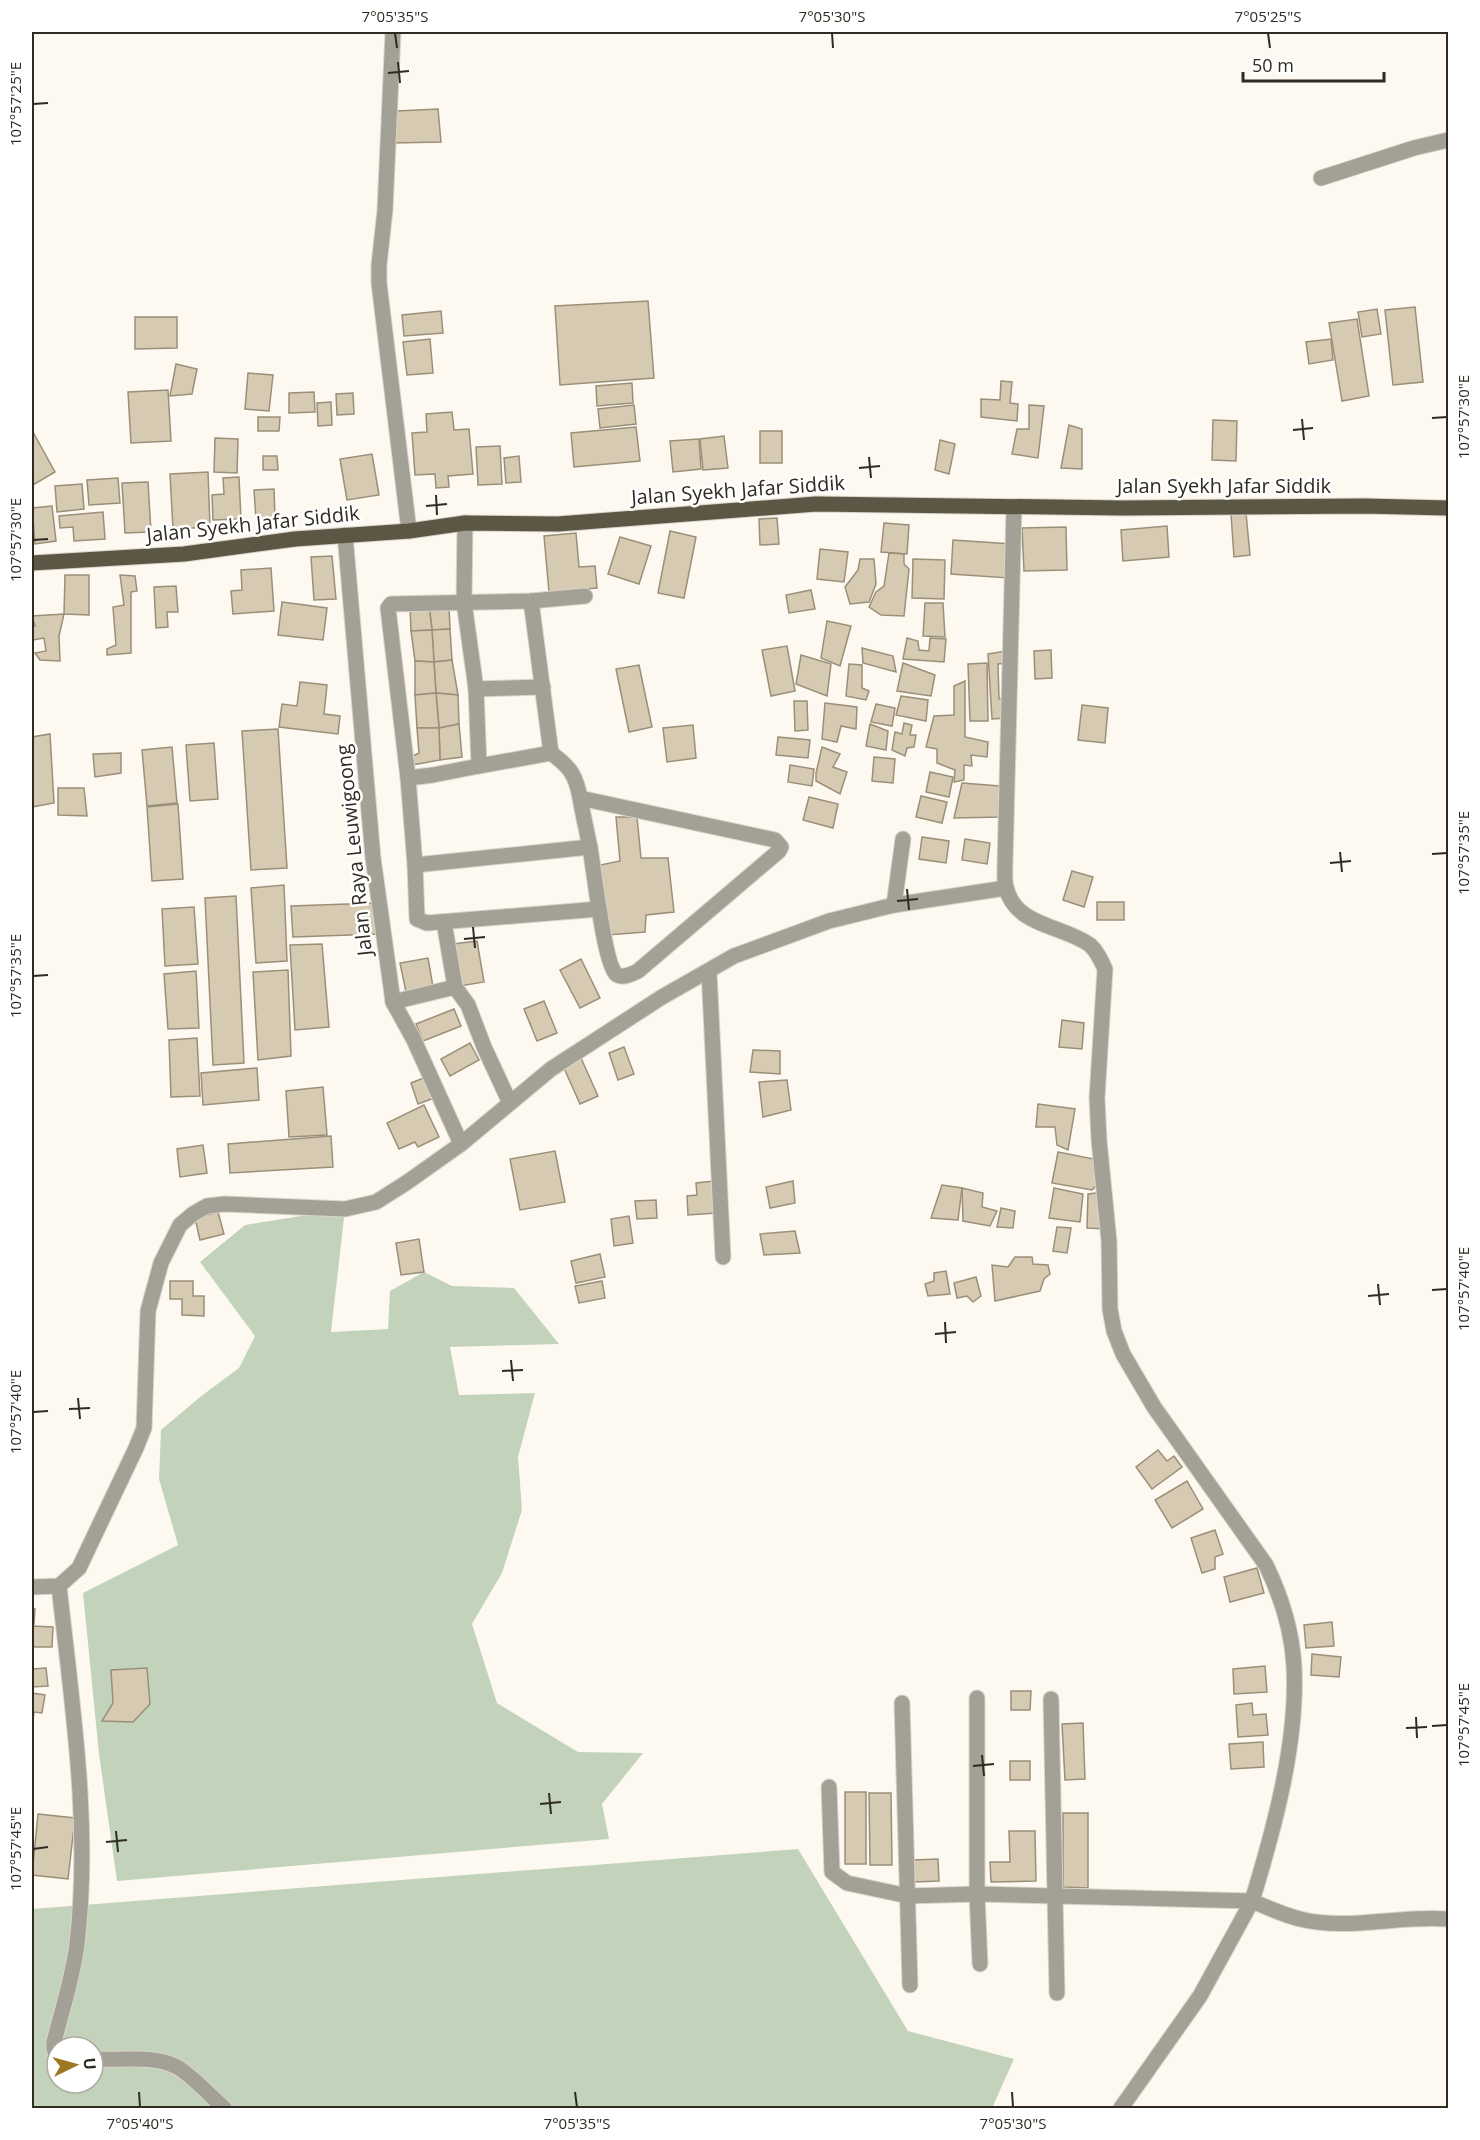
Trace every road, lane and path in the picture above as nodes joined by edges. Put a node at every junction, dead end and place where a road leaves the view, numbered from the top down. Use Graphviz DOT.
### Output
graph roads {
  1 [pos="393,32"];
  2 [pos="1449,140"];
  3 [pos="1321,178"];
  4 [pos="1014,507"];
  5 [pos="1449,508"];
  6 [pos="465,523"];
  7 [pos="409,531"];
  8 [pos="345,536"];
  9 [pos="32,563"];
  10 [pos="585,596"];
  11 [pos="531,601"];
  12 [pos="464,602"];
  13 [pos="543,687"];
  14 [pos="476,688"];
  15 [pos="551,753"];
  16 [pos="479,766"];
  17 [pos="408,778"];
  18 [pos="580,798"];
  19 [pos="903,839"];
  20 [pos="590,847"];
  21 [pos="415,865"];
  22 [pos="1006,888"];
  23 [pos="894,905"];
  24 [pos="599,909"];
  25 [pos="444,922"];
  26 [pos="709,971"];
  27 [pos="455,987"];
  28 [pos="393,1002"];
  29 [pos="510,1103"];
  30 [pos="461,1144"];
  31 [pos="723,1257"];
  32 [pos="60,1586"];
  33 [pos="32,1587"];
  34 [pos="977,1698"];
  35 [pos="1051,1699"];
  36 [pos="902,1703"];
  37 [pos="829,1787"];
  38 [pos="977,1894"];
  39 [pos="908,1896"];
  40 [pos="1053,1897"];
  41 [pos="1252,1901"];
  42 [pos="1449,1919"];
  43 [pos="980,1964"];
  44 [pos="910,1985"];
  45 [pos="1057,1993"];
  46 [pos="56,2035"];
  47 [pos="105,2059"];
  48 [pos="224,2109"];
  49 [pos="1121,2109"];
  1 -- 7 [label="street"];
  2 -- 3 [label="street"];
  4 -- 5 [label="main road, Jalan Syekh Jafar Siddik"];
  4 -- 6 [label="main road, Jalan Syekh Jafar Siddik"];
  4 -- 22 [label="street"];
  6 -- 7 [label="main road, Jalan Syekh Jafar Siddik"];
  6 -- 12 [label="street"];
  7 -- 8 [label="main road, Jalan Syekh Jafar Siddik"];
  8 -- 9 [label="main road, Jalan Syekh Jafar Siddik"];
  8 -- 28 [label="street, Jalan Raya Leuwigoong"];
  10 -- 11 [label="street"];
  11 -- 12 [label="street"];
  11 -- 13 [label="street"];
  12 -- 14 [label="street"];
  12 -- 17 [label="street"];
  13 -- 14 [label="street"];
  13 -- 15 [label="street"];
  14 -- 16 [label="street"];
  15 -- 16 [label="street"];
  15 -- 18 [label="street"];
  16 -- 17 [label="street"];
  17 -- 21 [label="street"];
  18 -- 20 [label="street"];
  18 -- 24 [label="street"];
  19 -- 23 [label="street"];
  20 -- 21 [label="street"];
  20 -- 24 [label="street"];
  21 -- 25 [label="street"];
  22 -- 23 [label="street"];
  22 -- 41 [label="street"];
  23 -- 26 [label="street"];
  24 -- 25 [label="street"];
  25 -- 27 [label="street"];
  26 -- 29 [label="street"];
  26 -- 31 [label="street"];
  27 -- 28 [label="street"];
  27 -- 29 [label="street"];
  28 -- 30 [label="street, Jalan Raya Leuwigoong"];
  29 -- 30 [label="street"];
  30 -- 32 [label="street"];
  32 -- 33 [label="street"];
  32 -- 46 [label="street"];
  34 -- 38 [label="street"];
  35 -- 40 [label="street"];
  36 -- 39 [label="street"];
  37 -- 39 [label="street"];
  38 -- 39 [label="street"];
  38 -- 40 [label="street"];
  38 -- 43 [label="street"];
  39 -- 44 [label="street"];
  40 -- 41 [label="street"];
  40 -- 45 [label="street"];
  41 -- 42 [label="street"];
  41 -- 49 [label="street"];
  47 -- 48 [label="street"];
}
